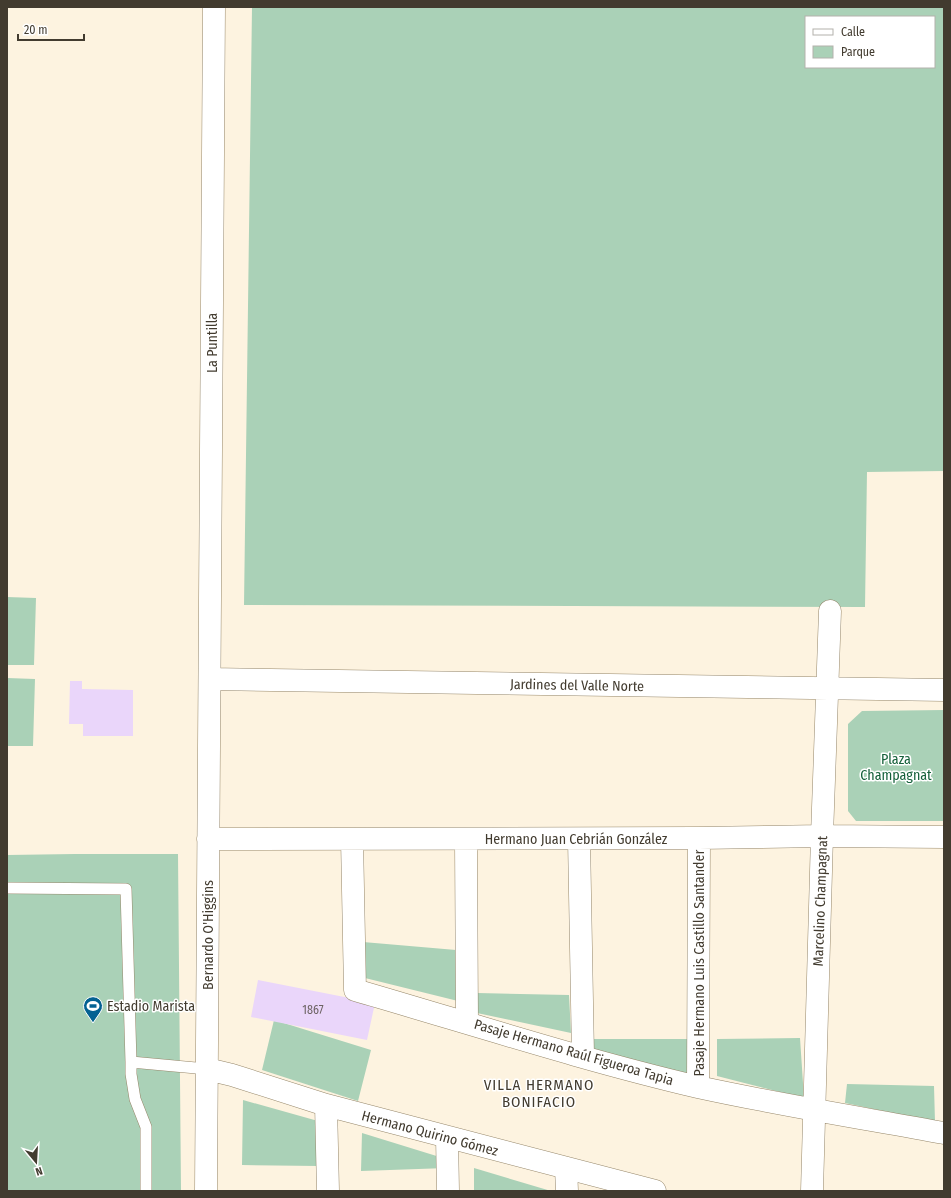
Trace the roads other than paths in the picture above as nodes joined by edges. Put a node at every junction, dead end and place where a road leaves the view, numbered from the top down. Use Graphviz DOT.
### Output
graph roads {
  1 [pos="214,7"];
  2 [pos="830,611"];
  3 [pos="210,679"];
  4 [pos="826,688"];
  5 [pos="944,690"];
  6 [pos="822,836"];
  7 [pos="944,837"];
  8 [pos="699,838"];
  9 [pos="208,839"];
  10 [pos="352,839"];
  11 [pos="466,839"];
  12 [pos="579,839"];
  13 [pos="7,888"];
  14 [pos="467,1022"];
  15 [pos="583,1056"];
  16 [pos="131,1062"];
  17 [pos="207,1069"];
  18 [pos="698,1087"];
  19 [pos="326,1105"];
  20 [pos="814,1110"];
  21 [pos="944,1133"];
  22 [pos="447,1137"];
  23 [pos="566,1168"];
  24 [pos="146,1191"];
  25 [pos="206,1191"];
  26 [pos="328,1191"];
  27 [pos="448,1191"];
  28 [pos="567,1191"];
  29 [pos="655,1191"];
  30 [pos="812,1191"];
  1 -- 3 [label="street, La Puntilla"];
  2 -- 4 [label="street, Marcelino Champagnat"];
  3 -- 4 [label="street, Jardines del Valle Norte"];
  3 -- 9 [label="street, Bernardo O'Higgins"];
  4 -- 5 [label="street, Jardines del Valle Norte"];
  4 -- 6 [label="street, Marcelino Champagnat"];
  6 -- 7 [label="street, Hermano Juan Cebrián González"];
  6 -- 8 [label="street, Hermano Juan Cebrián González"];
  6 -- 20 [label="street, Marcelino Champagnat"];
  8 -- 12 [label="street, Hermano Juan Cebrián González"];
  8 -- 18 [label="street, Pasaje Hermano Luis Castillo Santander"];
  9 -- 10 [label="street, Hermano Juan Cebrián González"];
  9 -- 17 [label="street, Bernardo O'Higgins"];
  10 -- 11 [label="street, Hermano Juan Cebrián González"];
  10 -- 14 [label="street, Pasaje Hermano Raúl Figueroa Tapia"];
  11 -- 12 [label="street, Hermano Juan Cebrián González"];
  11 -- 14 [label="street"];
  12 -- 15 [label="street"];
  13 -- 16 [label="lane"];
  14 -- 15 [label="street, Pasaje Hermano Raúl Figueroa Tapia"];
  15 -- 18 [label="street, Pasaje Hermano Raúl Figueroa Tapia"];
  16 -- 17 [label="lane"];
  16 -- 24 [label="lane"];
  17 -- 19 [label="street, Hermano Quirino Gómez"];
  17 -- 25 [label="street, Bernardo O'Higgins"];
  18 -- 20 [label="street, Pasaje Hermano Raúl Figueroa Tapia"];
  19 -- 22 [label="street, Hermano Quirino Gómez"];
  19 -- 26 [label="street"];
  20 -- 21 [label="street, Pasaje Hermano Raúl Figueroa Tapia"];
  20 -- 30 [label="street, Marcelino Champagnat"];
  22 -- 23 [label="street, Hermano Quirino Gómez"];
  22 -- 27 [label="street"];
  23 -- 28 [label="street"];
  23 -- 29 [label="street, Hermano Quirino Gómez"];
}
